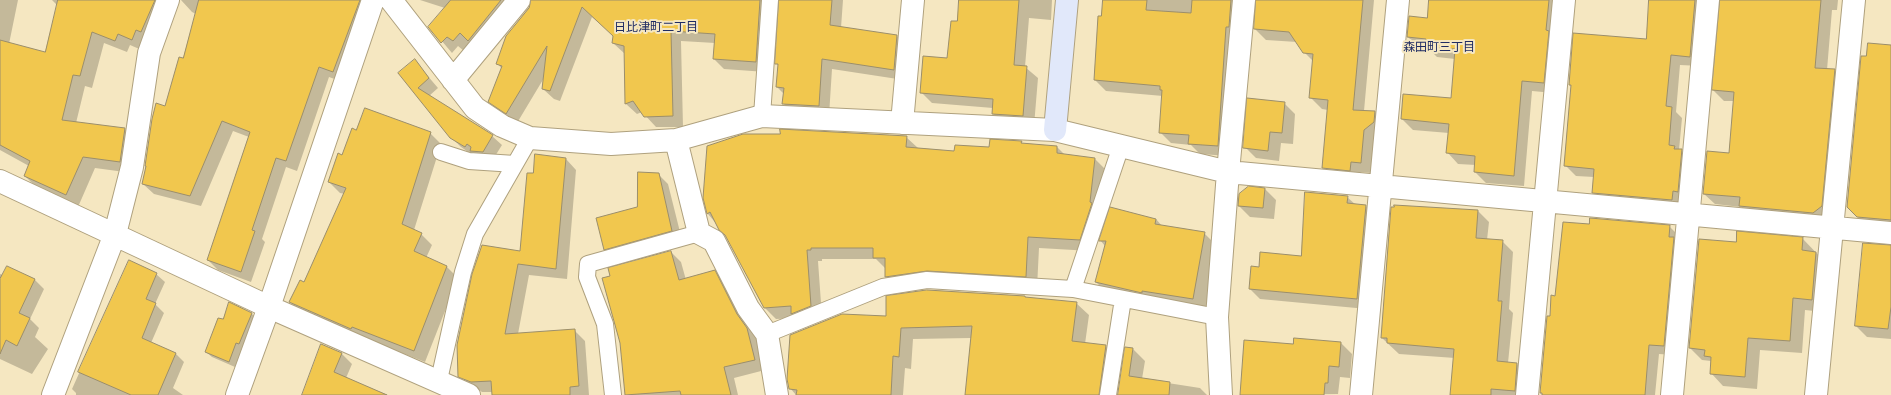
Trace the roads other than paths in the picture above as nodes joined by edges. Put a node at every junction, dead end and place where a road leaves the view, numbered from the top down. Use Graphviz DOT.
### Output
graph roads {
  1 [pos="168,0"];
  2 [pos="373,0"];
  3 [pos="391,0"];
  4 [pos="520,0"];
  5 [pos="770,0"];
  6 [pos="913,0"];
  7 [pos="1067,0"];
  8 [pos="1244,0"];
  9 [pos="1398,0"];
  10 [pos="1564,0"];
  11 [pos="1708,0"];
  12 [pos="1854,0"];
  13 [pos="453,80"];
  14 [pos="762,116"];
  15 [pos="902,123"];
  16 [pos="1055,130"];
  17 [pos="530,138"];
  18 [pos="676,140"];
  19 [pos="1121,146"];
  20 [pos="440,152"];
  21 [pos="516,164"];
  22 [pos="1228,172"];
  23 [pos="0,181"];
  24 [pos="1381,186"];
  25 [pos="1546,201"];
  26 [pos="1688,214"];
  27 [pos="1832,227"];
  28 [pos="1891,232"];
  29 [pos="698,233"];
  30 [pos="115,234"];
  31 [pos="1073,289"];
  32 [pos="1123,299"];
  33 [pos="269,307"];
  34 [pos="1217,318"];
  35 [pos="767,334"];
  36 [pos="439,380"];
  37 [pos="53,395"];
  38 [pos="237,395"];
  39 [pos="469,395"];
  40 [pos="613,395"];
  41 [pos="777,395"];
  42 [pos="1108,395"];
  43 [pos="1220,395"];
  44 [pos="1361,395"];
  45 [pos="1527,395"];
  46 [pos="1672,395"];
  47 [pos="1816,395"];
  1 -- 30 [label="street"];
  2 -- 33 [label="street"];
  3 -- 13 [label="street"];
  4 -- 13 [label="street"];
  5 -- 14 [label="lane"];
  6 -- 15 [label="street"];
  7 -- 16 [label="street"];
  8 -- 22 [label="street"];
  9 -- 24 [label="street"];
  10 -- 25 [label="street"];
  11 -- 26 [label="street"];
  12 -- 27 [label="street"];
  13 -- 17 [label="street"];
  14 -- 15 [label="street"];
  14 -- 18 [label="street"];
  15 -- 16 [label="street"];
  16 -- 19 [label="street"];
  17 -- 18 [label="street"];
  17 -- 21 [label="lane"];
  18 -- 29 [label="street"];
  19 -- 22 [label="street"];
  19 -- 31 [label="lane"];
  20 -- 21 [label="lane"];
  21 -- 36 [label="lane"];
  22 -- 24 [label="street"];
  22 -- 34 [label="street"];
  23 -- 30 [label="street"];
  24 -- 25 [label="street"];
  24 -- 44 [label="street"];
  25 -- 26 [label="street"];
  25 -- 45 [label="street"];
  26 -- 27 [label="street"];
  26 -- 46 [label="street"];
  27 -- 28 [label="street"];
  27 -- 47 [label="street"];
  29 -- 35 [label="street"];
  29 -- 40 [label="lane"];
  30 -- 33 [label="street"];
  30 -- 37 [label="street"];
  31 -- 32 [label="lane"];
  31 -- 35 [label="lane"];
  32 -- 34 [label="lane"];
  32 -- 42 [label="lane"];
  33 -- 36 [label="street"];
  33 -- 38 [label="street"];
  34 -- 43 [label="street"];
  35 -- 41 [label="street"];
  36 -- 39 [label="street"];
}
